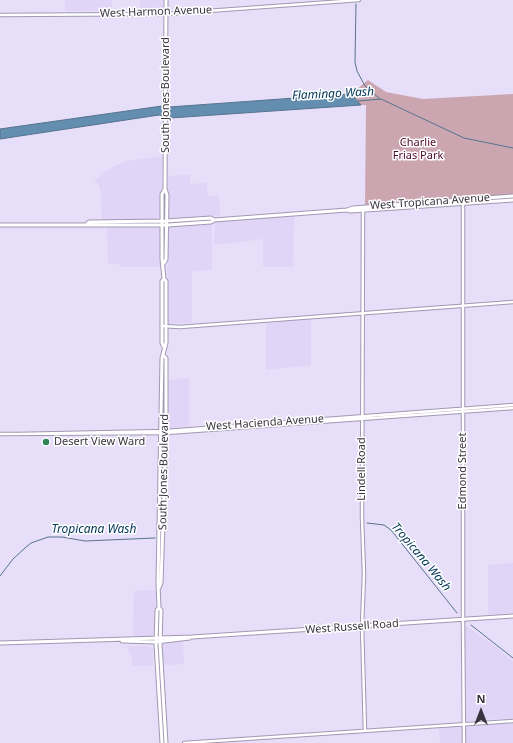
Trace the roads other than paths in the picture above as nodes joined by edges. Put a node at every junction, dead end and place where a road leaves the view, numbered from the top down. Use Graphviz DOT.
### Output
graph roads {
  1 [pos="166,0"];
  2 [pos="359,0"];
  3 [pos="166,14"];
  4 [pos="0,15"];
  5 [pos="513,196"];
  6 [pos="504,199"];
  7 [pos="513,200"];
  8 [pos="463,202"];
  9 [pos="363,209"];
  10 [pos="114,222"];
  11 [pos="164,223"];
  12 [pos="87,224"];
  13 [pos="0,225"];
  14 [pos="98,226"];
  15 [pos="513,302"];
  16 [pos="462,306"];
  17 [pos="363,313"];
  18 [pos="164,326"];
  19 [pos="513,407"];
  20 [pos="463,410"];
  21 [pos="362,417"];
  22 [pos="164,432"];
  23 [pos="0,434"];
  24 [pos="159,547"];
  25 [pos="162,558"];
  26 [pos="159,588"];
  27 [pos="159,608"];
  28 [pos="513,616"];
  29 [pos="463,619"];
  30 [pos="362,626"];
  31 [pos="156,640"];
  32 [pos="160,640"];
  33 [pos="0,643"];
  34 [pos="513,721"];
  35 [pos="464,724"];
  36 [pos="365,731"];
  37 [pos="162,743"];
  38 [pos="166,743"];
  39 [pos="184,743"];
  40 [pos="464,743"];
  1 -- 3 [label="main road, South Jones Boulevard"];
  2 -- 3 [label="street, West Harmon Avenue"];
  3 -- 4 [label="street, West Harmon Avenue"];
  3 -- 11 [label="main road, South Jones Boulevard"];
  5 -- 6 [label="main road, West Tropicana Avenue"];
  6 -- 7 [label="main road, West Tropicana Avenue"];
  6 -- 8 [label="main road, West Tropicana Avenue"];
  8 -- 9 [label="main road, West Tropicana Avenue"];
  8 -- 16 [label="street, Edmond Street"];
  9 -- 11 [label="main road, West Tropicana Avenue"];
  9 -- 17 [label="street, Lindell Road"];
  10 -- 11 [label="main road, West Tropicana Avenue"];
  10 -- 12 [label="main road, West Tropicana Avenue"];
  10 -- 14 [label="main road"];
  11 -- 14 [label="main road, West Tropicana Avenue"];
  11 -- 18 [label="main road, South Jones Boulevard"];
  12 -- 13 [label="main road, West Tropicana Avenue"];
  12 -- 14 [label="main road, West Tropicana Avenue"];
  15 -- 16 [label="street"];
  16 -- 17 [label="street"];
  16 -- 20 [label="street, Edmond Street"];
  17 -- 18 [label="street"];
  17 -- 21 [label="street, Lindell Road"];
  18 -- 22 [label="main road, South Jones Boulevard"];
  19 -- 20 [label="street, West Hacienda Avenue"];
  20 -- 21 [label="street, West Hacienda Avenue"];
  20 -- 29 [label="street, Edmond Street"];
  21 -- 22 [label="street, West Hacienda Avenue"];
  21 -- 30 [label="street, Lindell Road"];
  22 -- 23 [label="street, West Hacienda Avenue"];
  22 -- 24 [label="main road, South Jones Boulevard"];
  22 -- 25 [label="main road, South Jones Boulevard"];
  24 -- 25 [label="main road"];
  24 -- 26 [label="main road, South Jones Boulevard"];
  25 -- 26 [label="main road, South Jones Boulevard"];
  26 -- 27 [label="main road, South Jones Boulevard"];
  27 -- 31 [label="main road, South Jones Boulevard"];
  27 -- 32 [label="main road, South Jones Boulevard"];
  28 -- 29 [label="main road, West Russell Road"];
  29 -- 30 [label="main road, West Russell Road"];
  29 -- 35 [label="street, Edmond Street"];
  30 -- 32 [label="main road, West Russell Road"];
  30 -- 36 [label="street, Lindell Road"];
  31 -- 32 [label="main road, West Russell Road"];
  31 -- 33 [label="main road, West Russell Road"];
  31 -- 37 [label="main road, South Jones Boulevard"];
  32 -- 38 [label="main road, South Jones Boulevard"];
  34 -- 35 [label="street"];
  35 -- 36 [label="street"];
  35 -- 40 [label="street, Edmond Street"];
  36 -- 39 [label="street"];
}
